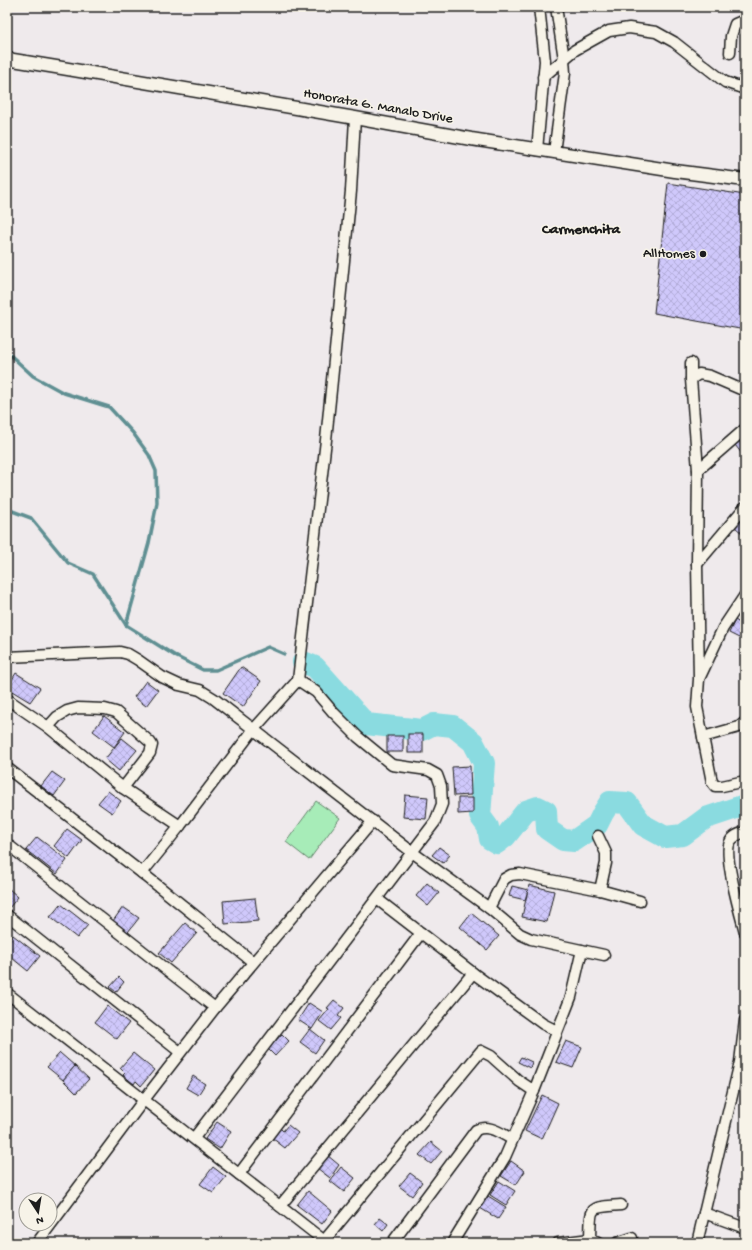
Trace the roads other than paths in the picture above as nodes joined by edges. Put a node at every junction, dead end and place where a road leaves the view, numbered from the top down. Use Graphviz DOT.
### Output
graph roads {
  1 [pos="539,7"];
  2 [pos="556,7"];
  3 [pos="745,22"];
  4 [pos="730,53"];
  5 [pos="7,59"];
  6 [pos="564,59"];
  7 [pos="543,77"];
  8 [pos="745,89"];
  9 [pos="355,118"];
  10 [pos="537,150"];
  11 [pos="554,152"];
  12 [pos="745,180"];
  13 [pos="691,363"];
  14 [pos="691,380"];
  15 [pos="745,391"];
  16 [pos="745,429"];
  17 [pos="698,470"];
  18 [pos="745,507"];
  19 [pos="697,564"];
  20 [pos="745,595"];
  21 [pos="7,657"];
  22 [pos="298,680"];
  23 [pos="699,680"];
  24 [pos="7,699"];
  25 [pos="745,722"];
  26 [pos="48,727"];
  27 [pos="254,729"];
  28 [pos="703,737"];
  29 [pos="7,768"];
  30 [pos="745,781"];
  31 [pos="123,788"];
  32 [pos="373,820"];
  33 [pos="180,826"];
  34 [pos="745,832"];
  35 [pos="598,836"];
  36 [pos="7,844"];
  37 [pos="412,852"];
  38 [pos="142,873"];
  39 [pos="600,890"];
  40 [pos="377,899"];
  41 [pos="640,901"];
  42 [pos="489,908"];
  43 [pos="7,916"];
  44 [pos="745,932"];
  45 [pos="421,933"];
  46 [pos="582,950"];
  47 [pos="604,955"];
  48 [pos="253,962"];
  49 [pos="473,973"];
  50 [pos="7,993"];
  51 [pos="215,1008"];
  52 [pos="745,1020"];
  53 [pos="557,1031"];
  54 [pos="180,1052"];
  55 [pos="742,1066"];
  56 [pos="534,1091"];
  57 [pos="142,1101"];
  58 [pos="194,1138"];
  59 [pos="512,1139"];
  60 [pos="238,1174"];
  61 [pos="621,1205"];
  62 [pos="280,1206"];
  63 [pos="704,1213"];
  64 [pos="745,1228"];
  65 [pos="632,1238"];
  66 [pos="594,1241"];
  67 [pos="325,1242"];
  68 [pos="37,1243"];
  69 [pos="392,1243"];
  70 [pos="452,1243"];
  71 [pos="558,1243"];
  72 [pos="617,1243"];
  73 [pos="697,1243"];
  1 -- 7 [label="street"];
  2 -- 6 [label="street"];
  3 -- 4 [label="street"];
  5 -- 9 [label="street, Honorata G. Manalo Drive"];
  6 -- 7 [label="street"];
  6 -- 8 [label="street"];
  6 -- 11 [label="street"];
  7 -- 10 [label="street"];
  9 -- 10 [label="street, Honorata G. Manalo Drive"];
  9 -- 22 [label="street"];
  10 -- 11 [label="street, Honorata G. Manalo Drive"];
  11 -- 12 [label="street, Honorata G. Manalo Drive"];
  13 -- 14 [label="street"];
  14 -- 15 [label="street"];
  14 -- 17 [label="street"];
  16 -- 17 [label="street"];
  17 -- 19 [label="street"];
  18 -- 19 [label="street"];
  19 -- 23 [label="street"];
  20 -- 23 [label="street"];
  21 -- 27 [label="street"];
  22 -- 27 [label="street"];
  22 -- 37 [label="street"];
  23 -- 28 [label="street"];
  24 -- 26 [label="street"];
  25 -- 28 [label="street"];
  26 -- 31 [label="street"];
  26 -- 31 [label="street"];
  27 -- 32 [label="street"];
  27 -- 33 [label="street"];
  28 -- 30 [label="street"];
  29 -- 38 [label="street"];
  31 -- 33 [label="street"];
  32 -- 37 [label="street"];
  32 -- 48 [label="street"];
  33 -- 38 [label="street"];
  34 -- 44 [label="street"];
  35 -- 39 [label="street"];
  36 -- 51 [label="street"];
  37 -- 40 [label="street"];
  37 -- 42 [label="street"];
  38 -- 48 [label="street"];
  39 -- 41 [label="street"];
  39 -- 42 [label="street"];
  40 -- 45 [label="street"];
  40 -- 58 [label="street"];
  42 -- 46 [label="street"];
  43 -- 54 [label="street"];
  45 -- 49 [label="street"];
  45 -- 60 [label="street"];
  46 -- 47 [label="street"];
  46 -- 53 [label="street"];
  48 -- 51 [label="street"];
  49 -- 53 [label="street"];
  49 -- 62 [label="street"];
  50 -- 57 [label="street"];
  51 -- 54 [label="street"];
  52 -- 55 [label="street"];
  53 -- 56 [label="street"];
  54 -- 57 [label="street"];
  55 -- 63 [label="street"];
  56 -- 59 [label="street"];
  56 -- 67 [label="street"];
  57 -- 58 [label="street"];
  57 -- 68 [label="street"];
  58 -- 60 [label="street"];
  59 -- 69 [label="street"];
  59 -- 70 [label="street"];
  60 -- 62 [label="street"];
  61 -- 66 [label="street"];
  62 -- 67 [label="street"];
  63 -- 64 [label="street"];
  63 -- 73 [label="street"];
  65 -- 72 [label="street"];
  66 -- 71 [label="street"];
}
